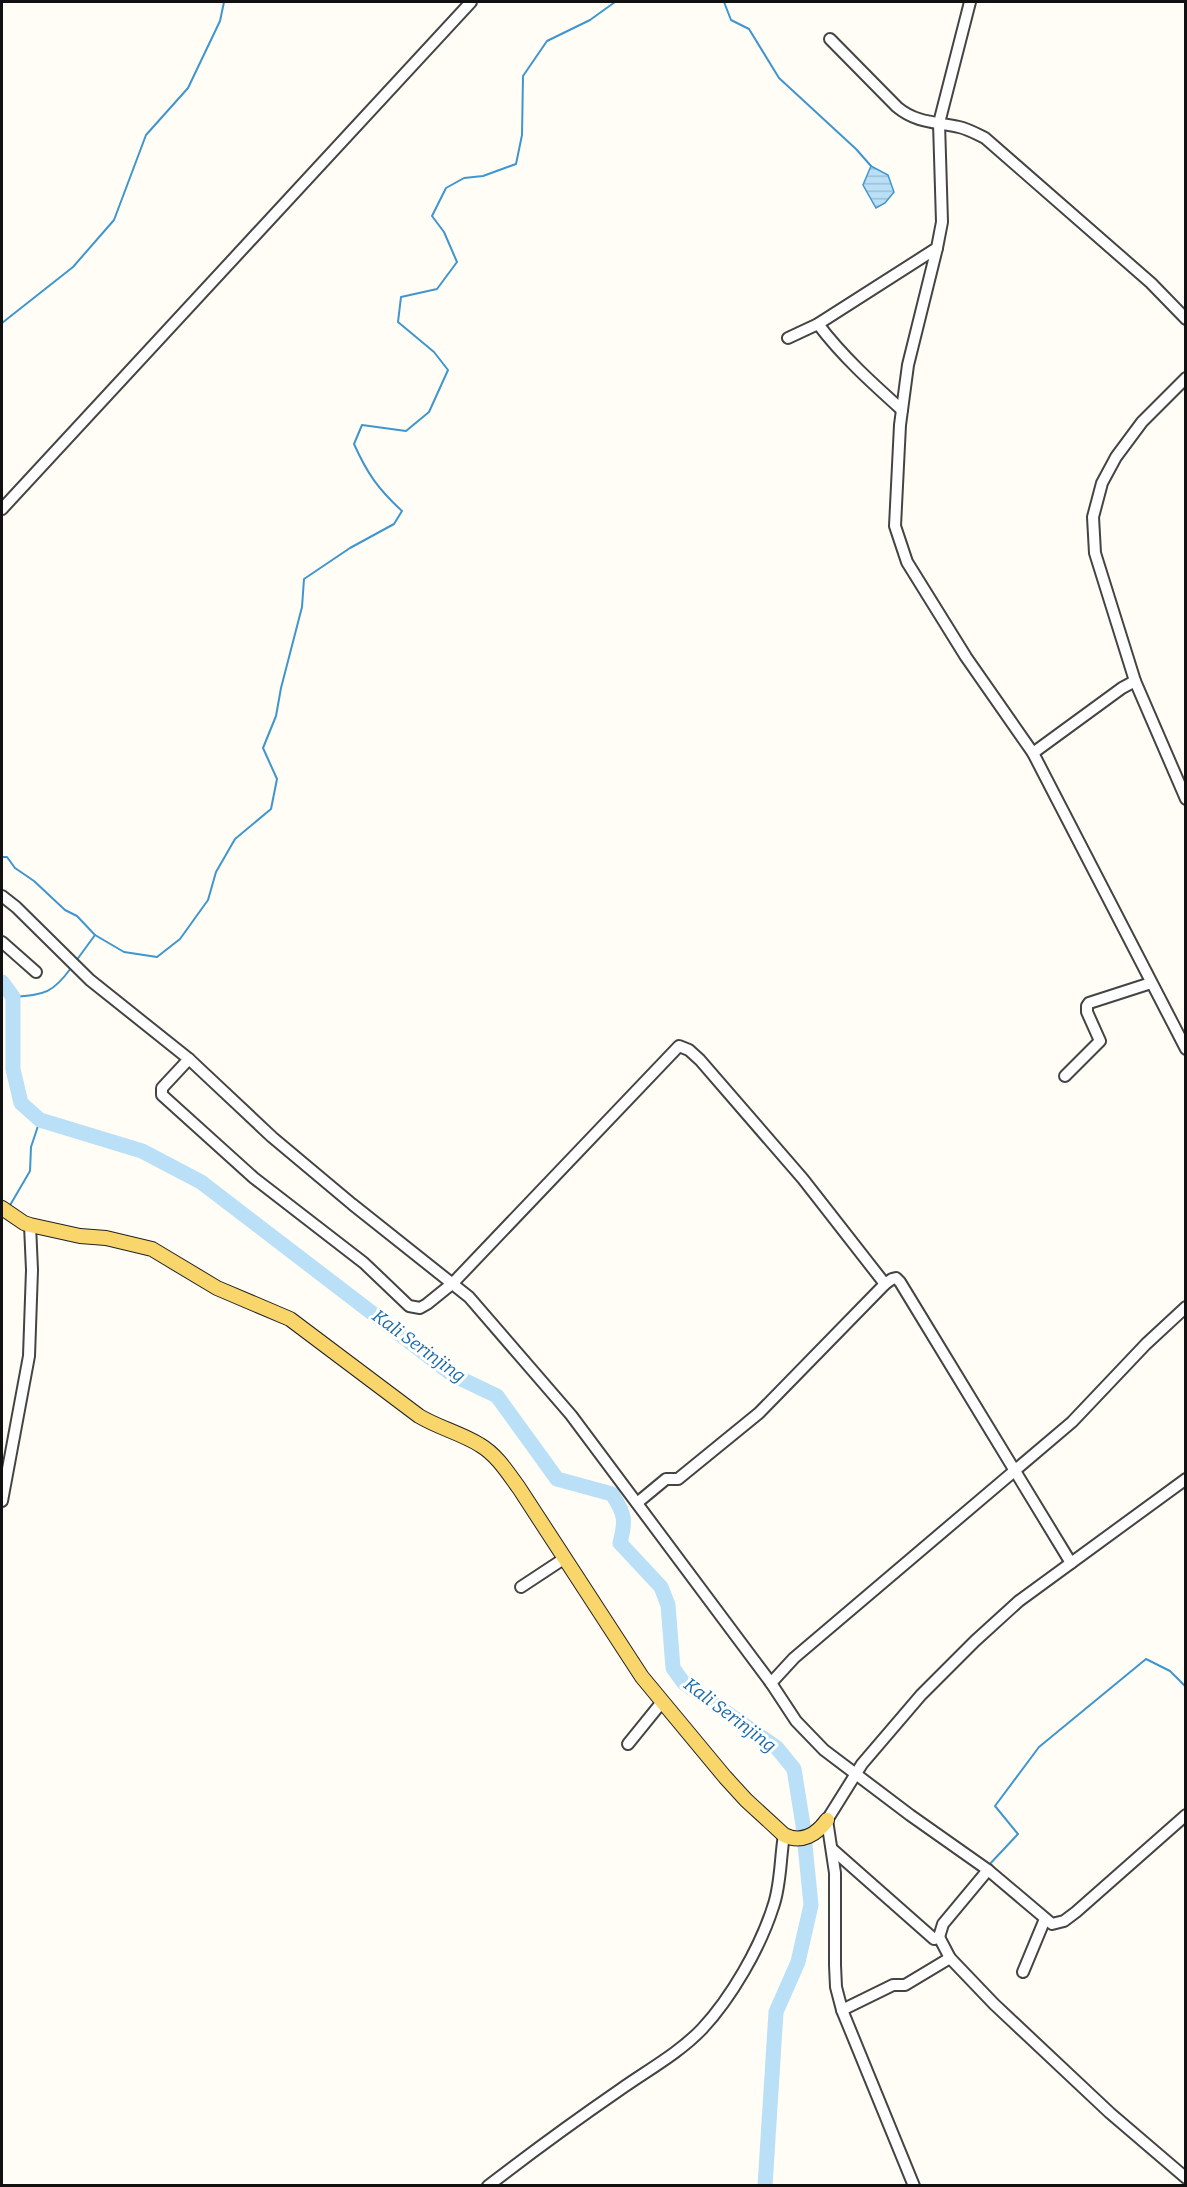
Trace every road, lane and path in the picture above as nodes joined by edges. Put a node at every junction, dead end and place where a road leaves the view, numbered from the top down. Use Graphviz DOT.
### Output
graph roads {
  1 [pos="471,2"];
  2 [pos="970,2"];
  3 [pos="830,39"];
  4 [pos="939,123"];
  5 [pos="937,248"];
  6 [pos="1185,319"];
  7 [pos="818,324"];
  8 [pos="788,338"];
  9 [pos="1185,378"];
  10 [pos="902,410"];
  11 [pos="2,509"];
  12 [pos="1135,681"];
  13 [pos="1033,753"];
  14 [pos="1185,799"];
  15 [pos="2,896"];
  16 [pos="2,942"];
  17 [pos="36,972"];
  18 [pos="1151,983"];
  19 [pos="1185,1049"];
  20 [pos="189,1059"];
  21 [pos="1065,1076"];
  22 [pos="7,1212"];
  23 [pos="30,1225"];
  24 [pos="453,1283"];
  25 [pos="885,1284"];
  26 [pos="1185,1307"];
  27 [pos="1014,1470"];
  28 [pos="1185,1479"];
  29 [pos="2,1501"];
  30 [pos="637,1503"];
  31 [pos="565,1558"];
  32 [pos="1071,1563"];
  33 [pos="521,1587"];
  34 [pos="771,1683"];
  35 [pos="662,1702"];
  36 [pos="628,1744"];
  37 [pos="855,1774"];
  38 [pos="1185,1815"];
  39 [pos="828,1820"];
  40 [pos="791,1837"];
  41 [pos="832,1850"];
  42 [pos="986,1869"];
  43 [pos="1045,1919"];
  44 [pos="937,1937"];
  45 [pos="949,1959"];
  46 [pos="1023,1972"];
  47 [pos="842,2010"];
  48 [pos="1185,2178"];
  49 [pos="488,2186"];
  50 [pos="915,2186"];
  1 -- 11 [label="street"];
  2 -- 4 [label="street"];
  3 -- 4 [label="street"];
  4 -- 5 [label="street"];
  4 -- 6 [label="street"];
  5 -- 7 [label="street"];
  5 -- 10 [label="street"];
  7 -- 8 [label="street"];
  7 -- 10 [label="street"];
  9 -- 12 [label="street"];
  10 -- 13 [label="street"];
  12 -- 13 [label="street"];
  12 -- 14 [label="street"];
  13 -- 18 [label="street"];
  15 -- 20 [label="street"];
  16 -- 17 [label="street"];
  18 -- 19 [label="street"];
  18 -- 21 [label="street"];
  20 -- 24 [label="street"];
  20 -- 24 [label="street"];
  22 -- 23 [label="main road"];
  23 -- 29 [label="street"];
  23 -- 31 [label="main road"];
  24 -- 25 [label="street"];
  24 -- 30 [label="street"];
  25 -- 27 [label="street"];
  25 -- 30 [label="street"];
  26 -- 27 [label="street"];
  27 -- 32 [label="street"];
  27 -- 34 [label="street"];
  28 -- 32 [label="street"];
  30 -- 34 [label="street"];
  31 -- 33 [label="street"];
  31 -- 35 [label="main road"];
  32 -- 37 [label="street"];
  34 -- 37 [label="street"];
  35 -- 36 [label="street"];
  35 -- 40 [label="main road"];
  37 -- 39 [label="street"];
  37 -- 42 [label="street"];
  38 -- 43 [label="street"];
  39 -- 40 [label="main road"];
  39 -- 41 [label="street"];
  40 -- 49 [label="street"];
  41 -- 44 [label="street"];
  41 -- 47 [label="street"];
  42 -- 43 [label="street"];
  42 -- 44 [label="street"];
  43 -- 46 [label="street"];
  44 -- 45 [label="street"];
  45 -- 47 [label="street"];
  45 -- 48 [label="street"];
  47 -- 50 [label="street"];
}
